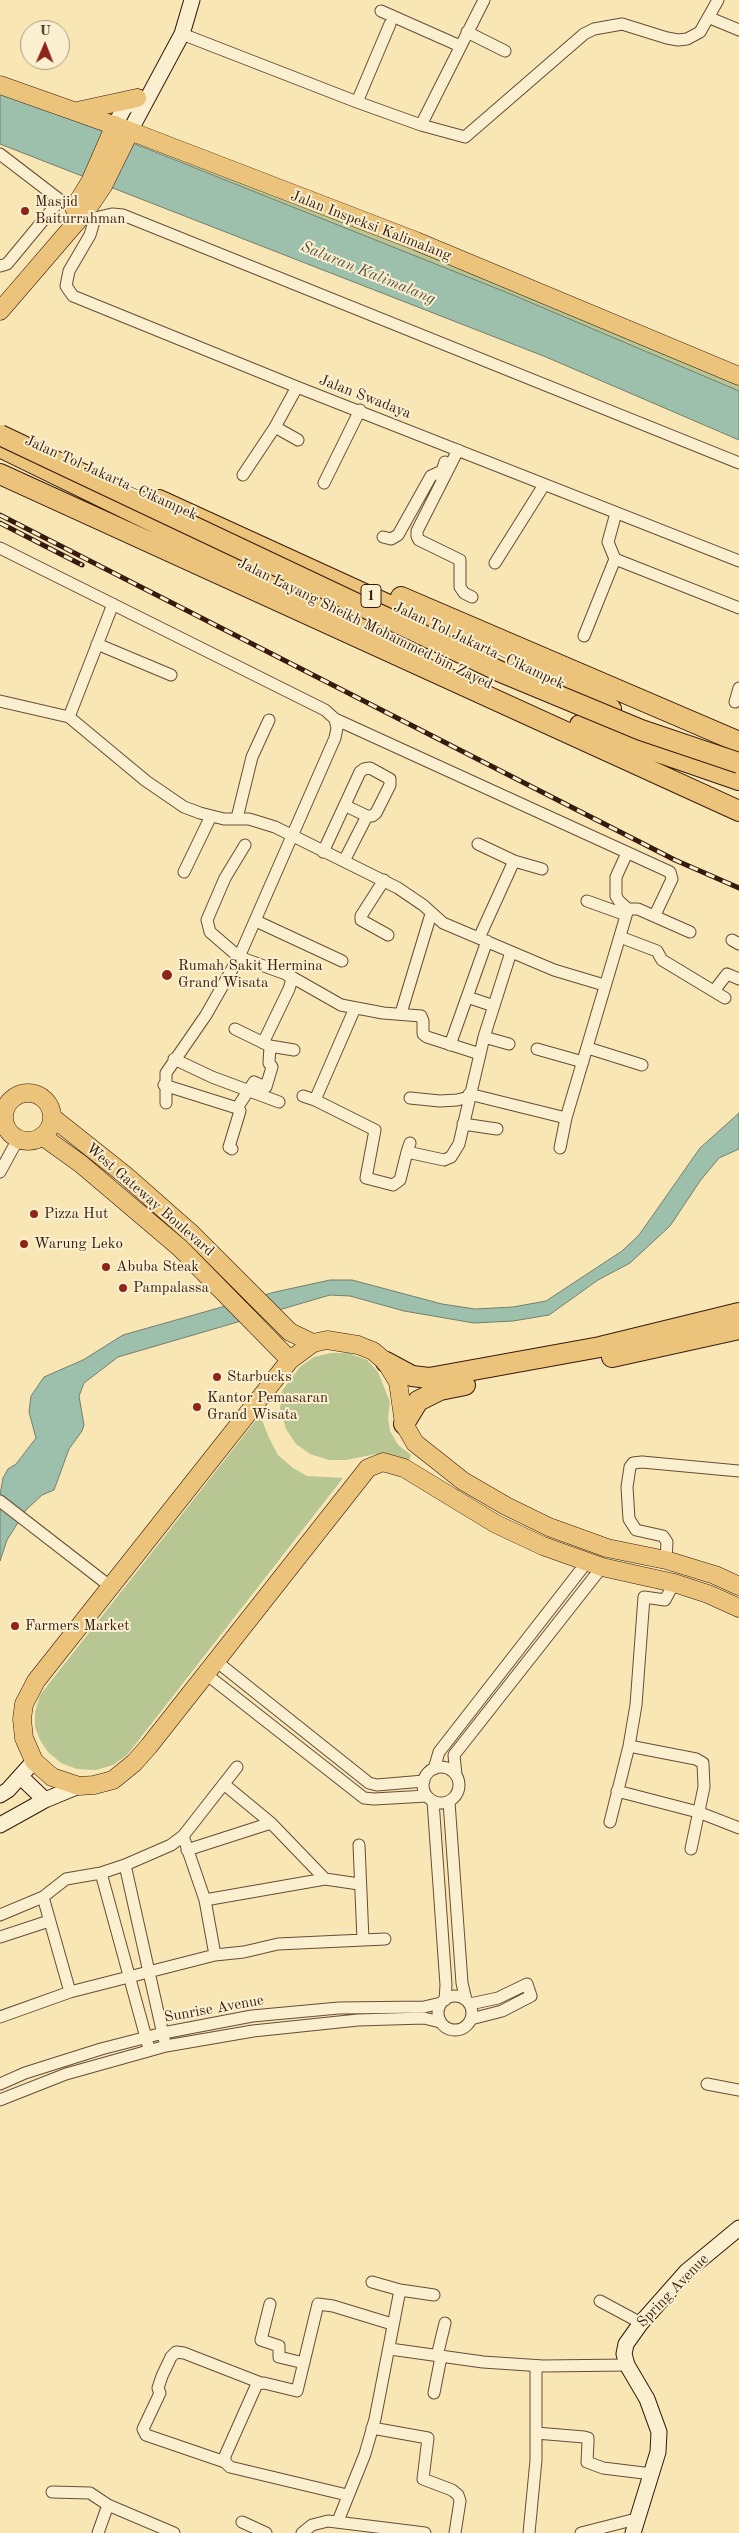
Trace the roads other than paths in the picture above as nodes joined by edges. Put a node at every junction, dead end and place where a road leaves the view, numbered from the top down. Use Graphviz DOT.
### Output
graph roads {
  1 [pos="192,0"];
  2 [pos="484,0"];
  3 [pos="718,0"];
  4 [pos="381,11"];
  5 [pos="710,18"];
  6 [pos="390,24"];
  7 [pos="739,30"];
  8 [pos="467,32"];
  9 [pos="182,34"];
  10 [pos="460,46"];
  11 [pos="505,50"];
  12 [pos="0,84"];
  13 [pos="143,96"];
  14 [pos="358,102"];
  15 [pos="77,111"];
  16 [pos="421,126"];
  17 [pos="120,132"];
  18 [pos="0,154"];
  19 [pos="79,209"];
  20 [pos="0,266"];
  21 [pos="0,296"];
  22 [pos="0,310"];
  23 [pos="739,376"];
  24 [pos="297,387"];
  25 [pos="360,410"];
  26 [pos="275,427"];
  27 [pos="0,428"];
  28 [pos="0,435"];
  29 [pos="298,440"];
  30 [pos="0,447"];
  31 [pos="455,448"];
  32 [pos="739,463"];
  33 [pos="0,474"];
  34 [pos="243,476"];
  35 [pos="324,483"];
  36 [pos="544,485"];
  37 [pos="616,513"];
  38 [pos="222,528"];
  39 [pos="383,537"];
  40 [pos="0,548"];
  41 [pos="615,559"];
  42 [pos="739,561"];
  43 [pos="495,563"];
  44 [pos="472,597"];
  45 [pos="113,604"];
  46 [pos="739,608"];
  47 [pos="584,636"];
  48 [pos="97,644"];
  49 [pos="171,675"];
  50 [pos="739,688"];
  51 [pos="0,702"];
  52 [pos="736,702"];
  53 [pos="69,718"];
  54 [pos="269,720"];
  55 [pos="335,720"];
  56 [pos="739,742"];
  57 [pos="739,763"];
  58 [pos="739,769"];
  59 [pos="739,780"];
  60 [pos="346,806"];
  61 [pos="732,807"];
  62 [pos="211,816"];
  63 [pos="367,816"];
  64 [pos="237,818"];
  65 [pos="739,820"];
  66 [pos="292,834"];
  67 [pos="478,844"];
  68 [pos="245,845"];
  69 [pos="323,852"];
  70 [pos="627,853"];
  71 [pos="344,861"];
  72 [pos="514,861"];
  73 [pos="542,869"];
  74 [pos="184,872"];
  75 [pos="384,880"];
  76 [pos="587,901"];
  77 [pos="627,912"];
  78 [pos="432,914"];
  79 [pos="656,915"];
  80 [pos="256,921"];
  81 [pos="690,932"];
  82 [pos="388,935"];
  83 [pos="620,937"];
  84 [pos="483,939"];
  85 [pos="511,952"];
  86 [pos="239,957"];
  87 [pos="342,961"];
  88 [pos="290,976"];
  89 [pos="739,979"];
  90 [pos="604,985"];
  91 [pos="714,991"];
  92 [pos="467,997"];
  93 [pos="725,998"];
  94 [pos="494,1006"];
  95 [pos="355,1008"];
  96 [pos="401,1013"];
  97 [pos="235,1029"];
  98 [pos="484,1037"];
  99 [pos="509,1044"];
  100 [pos="267,1045"];
  101 [pos="450,1045"];
  102 [pos="588,1048"];
  103 [pos="536,1049"];
  104 [pos="294,1050"];
  105 [pos="480,1054"];
  106 [pos="174,1059"];
  107 [pos="583,1062"];
  108 [pos="642,1065"];
  109 [pos="164,1085"];
  110 [pos="249,1091"];
  111 [pos="7,1096"];
  112 [pos="303,1096"];
  113 [pos="469,1096"];
  114 [pos="410,1098"];
  115 [pos="315,1100"];
  116 [pos="279,1102"];
  117 [pos="166,1103"];
  118 [pos="237,1108"];
  119 [pos="52,1117"];
  120 [pos="566,1118"];
  121 [pos="2,1121"];
  122 [pos="463,1124"];
  123 [pos="497,1130"];
  124 [pos="42,1136"];
  125 [pos="18,1139"];
  126 [pos="560,1148"];
  127 [pos="232,1149"];
  128 [pos="0,1172"];
  129 [pos="192,1234"];
  130 [pos="180,1248"];
  131 [pos="739,1302"];
  132 [pos="739,1313"];
  133 [pos="739,1328"];
  134 [pos="651,1334"];
  135 [pos="739,1339"];
  136 [pos="689,1341"];
  137 [pos="313,1343"];
  138 [pos="290,1360"];
  139 [pos="386,1362"];
  140 [pos="404,1424"];
  141 [pos="739,1471"];
  142 [pos="0,1501"];
  143 [pos="666,1560"];
  144 [pos="594,1564"];
  145 [pos="674,1583"];
  146 [pos="111,1586"];
  147 [pos="739,1586"];
  148 [pos="739,1608"];
  149 [pos="211,1667"];
  150 [pos="629,1746"];
  151 [pos="34,1761"];
  152 [pos="237,1767"];
  153 [pos="434,1769"];
  154 [pos="456,1775"];
  155 [pos="21,1776"];
  156 [pos="424,1781"];
  157 [pos="225,1785"];
  158 [pos="79,1786"];
  159 [pos="617,1792"];
  160 [pos="0,1795"];
  161 [pos="430,1799"];
  162 [pos="45,1800"];
  163 [pos="449,1802"];
  164 [pos="698,1812"];
  165 [pos="610,1822"];
  166 [pos="271,1823"];
  167 [pos="0,1825"];
  168 [pos="739,1828"];
  169 [pos="184,1836"];
  170 [pos="359,1845"];
  171 [pos="691,1849"];
  172 [pos="187,1850"];
  173 [pos="125,1865"];
  174 [pos="100,1873"];
  175 [pos="325,1879"];
  176 [pos="359,1884"];
  177 [pos="43,1897"];
  178 [pos="204,1900"];
  179 [pos="0,1916"];
  180 [pos="49,1921"];
  181 [pos="0,1937"];
  182 [pos="385,1939"];
  183 [pos="363,1940"];
  184 [pos="215,1955"];
  185 [pos="148,1972"];
  186 [pos="128,1977"];
  187 [pos="70,1992"];
  188 [pos="443,2001"];
  189 [pos="468,2002"];
  190 [pos="0,2017"];
  191 [pos="472,2019"];
  192 [pos="440,2022"];
  193 [pos="163,2033"];
  194 [pos="146,2037"];
  195 [pos="166,2046"];
  196 [pos="149,2051"];
  197 [pos="0,2084"];
  198 [pos="707,2084"];
  199 [pos="739,2090"];
  200 [pos="0,2100"];
  201 [pos="739,2228"];
  202 [pos="372,2282"];
  203 [pos="400,2290"];
  204 [pos="434,2294"];
  205 [pos="600,2301"];
  206 [pos="270,2304"];
  207 [pos="445,2323"];
  208 [pos="641,2323"];
  209 [pos="392,2324"];
  210 [pos="390,2349"];
  211 [pos="439,2357"];
  212 [pos="304,2363"];
  213 [pos="627,2365"];
  214 [pos="536,2366"];
  215 [pos="261,2382"];
  216 [pos="434,2393"];
  217 [pos="372,2428"];
  218 [pos="536,2434"];
  219 [pos="225,2462"];
  220 [pos="652,2474"];
  221 [pos="52,2492"];
  222 [pos="347,2495"];
  223 [pos="108,2504"];
  224 [pos="338,2521"];
  225 [pos="242,2522"];
  226 [pos="635,2526"];
  227 [pos="98,2533"];
  228 [pos="174,2533"];
  229 [pos="266,2533"];
  230 [pos="302,2533"];
  231 [pos="425,2533"];
  232 [pos="455,2533"];
  233 [pos="529,2533"];
  234 [pos="581,2533"];
  1 -- 9 [label="street"];
  2 -- 8 [label="street"];
  3 -- 5 [label="street"];
  4 -- 10 [label="street"];
  5 -- 7 [label="street"];
  5 -- 16 [label="street"];
  6 -- 14 [label="street"];
  8 -- 10 [label="street"];
  8 -- 11 [label="street"];
  9 -- 13 [label="street"];
  9 -- 14 [label="street"];
  10 -- 16 [label="street"];
  12 -- 15 [label="main road, Jalan Inspeksi Kalimalang"];
  13 -- 15 [label="main road"];
  13 -- 17 [label="street"];
  14 -- 16 [label="street"];
  15 -- 17 [label="main road, Jalan Inspeksi Kalimalang"];
  17 -- 19 [label="main road"];
  17 -- 23 [label="main road, Jalan Inspeksi Kalimalang"];
  18 -- 19 [label="street"];
  19 -- 20 [label="street"];
  19 -- 21 [label="main road"];
  19 -- 22 [label="main road"];
  19 -- 24 [label="street, Jalan Swadaya"];
  19 -- 32 [label="street"];
  24 -- 25 [label="street, Jalan Swadaya"];
  24 -- 26 [label="street"];
  25 -- 31 [label="street, Jalan Swadaya"];
  25 -- 35 [label="street"];
  26 -- 29 [label="street"];
  26 -- 34 [label="street"];
  27 -- 38 [label="highway, Jalan Tol Jakarta–Cikampek / 1"];
  28 -- 57 [label="highway, Jalan Layang Sheikh Mohammed bin Zayed / 1, bridge"];
  30 -- 59 [label="highway, Jalan Layang Sheikh Mohammed bin Zayed / 1"];
  31 -- 36 [label="street, Jalan Swadaya"];
  31 -- 39 [label="street"];
  31 -- 44 [label="street"];
  33 -- 61 [label="highway"];
  36 -- 37 [label="street, Jalan Swadaya"];
  36 -- 43 [label="street"];
  37 -- 41 [label="street"];
  37 -- 42 [label="street, Jalan Swadaya"];
  38 -- 56 [label="highway"];
  38 -- 58 [label="highway, Jalan Tol Jakarta–Cikampek / 1"];
  40 -- 45 [label="street"];
  41 -- 46 [label="street"];
  41 -- 47 [label="street"];
  45 -- 48 [label="street"];
  45 -- 55 [label="street"];
  48 -- 49 [label="street"];
  48 -- 53 [label="street"];
  50 -- 52 [label="street"];
  51 -- 53 [label="street"];
  53 -- 62 [label="street"];
  54 -- 64 [label="street"];
  55 -- 66 [label="street"];
  55 -- 70 [label="street"];
  60 -- 63 [label="street"];
  60 -- 63 [label="street"];
  60 -- 69 [label="street"];
  61 -- 65 [label="highway"];
  62 -- 64 [label="street"];
  62 -- 74 [label="street"];
  63 -- 71 [label="street"];
  64 -- 66 [label="street"];
  66 -- 69 [label="street"];
  66 -- 80 [label="street"];
  67 -- 72 [label="street"];
  68 -- 86 [label="street"];
  69 -- 71 [label="street"];
  70 -- 77 [label="street"];
  70 -- 79 [label="street"];
  71 -- 75 [label="street"];
  72 -- 73 [label="street"];
  72 -- 84 [label="street"];
  75 -- 78 [label="street"];
  75 -- 82 [label="street"];
  76 -- 77 [label="street"];
  77 -- 79 [label="street"];
  77 -- 83 [label="street"];
  78 -- 84 [label="street"];
  78 -- 96 [label="street"];
  79 -- 81 [label="street"];
  80 -- 86 [label="street"];
  80 -- 87 [label="street"];
  83 -- 90 [label="street"];
  83 -- 91 [label="street"];
  84 -- 85 [label="street"];
  84 -- 92 [label="street"];
  85 -- 90 [label="street"];
  85 -- 94 [label="street"];
  86 -- 88 [label="street"];
  86 -- 106 [label="street"];
  88 -- 95 [label="street"];
  88 -- 100 [label="street"];
  89 -- 91 [label="street"];
  90 -- 102 [label="street"];
  91 -- 93 [label="street"];
  92 -- 94 [label="street"];
  92 -- 101 [label="street"];
  94 -- 98 [label="street"];
  95 -- 96 [label="street"];
  95 -- 115 [label="street"];
  96 -- 101 [label="street"];
  97 -- 100 [label="street"];
  98 -- 99 [label="street"];
  98 -- 105 [label="street"];
  100 -- 104 [label="street"];
  100 -- 110 [label="street"];
  101 -- 105 [label="street"];
  102 -- 107 [label="street"];
  102 -- 108 [label="street"];
  103 -- 107 [label="street"];
  105 -- 113 [label="street"];
  106 -- 109 [label="street"];
  106 -- 110 [label="street"];
  107 -- 120 [label="street"];
  109 -- 117 [label="street"];
  109 -- 118 [label="street"];
  110 -- 116 [label="street"];
  110 -- 118 [label="street"];
  111 -- 119 [label="main road"];
  111 -- 121 [label="main road"];
  112 -- 115 [label="street"];
  113 -- 114 [label="street"];
  113 -- 120 [label="street"];
  113 -- 122 [label="street"];
  115 -- 122 [label="street"];
  118 -- 127 [label="street"];
  119 -- 124 [label="main road"];
  119 -- 129 [label="main road, West Gateway Boulevard"];
  120 -- 126 [label="street"];
  121 -- 125 [label="main road"];
  122 -- 123 [label="street"];
  124 -- 125 [label="main road"];
  124 -- 130 [label="main road, West Gateway Boulevard"];
  125 -- 128 [label="street"];
  129 -- 130 [label="main road"];
  129 -- 137 [label="main road, West Gateway Boulevard"];
  130 -- 138 [label="main road, West Gateway Boulevard"];
  131 -- 134 [label="highway"];
  132 -- 134 [label="highway"];
  133 -- 136 [label="highway"];
  134 -- 139 [label="highway"];
  135 -- 136 [label="highway"];
  136 -- 140 [label="highway"];
  137 -- 138 [label="main road"];
  137 -- 139 [label="main road"];
  138 -- 146 [label="main road"];
  139 -- 140 [label="main road"];
  140 -- 143 [label="main road"];
  141 -- 143 [label="street"];
  142 -- 146 [label="street"];
  143 -- 147 [label="main road"];
  144 -- 145 [label="main road"];
  144 -- 149 [label="main road"];
  144 -- 153 [label="street"];
  144 -- 154 [label="street"];
  145 -- 148 [label="main road"];
  145 -- 150 [label="street"];
  146 -- 151 [label="main road"];
  149 -- 156 [label="street"];
  149 -- 158 [label="main road"];
  149 -- 161 [label="street"];
  150 -- 159 [label="street"];
  150 -- 164 [label="street"];
  151 -- 155 [label="street"];
  151 -- 158 [label="main road"];
  152 -- 157 [label="street"];
  153 -- 154 [label="street"];
  153 -- 156 [label="street"];
  154 -- 163 [label="street"];
  155 -- 160 [label="street"];
  155 -- 162 [label="street"];
  156 -- 161 [label="street"];
  157 -- 166 [label="street"];
  157 -- 169 [label="street"];
  158 -- 162 [label="street"];
  159 -- 164 [label="street"];
  159 -- 165 [label="street"];
  161 -- 163 [label="street"];
  161 -- 188 [label="street"];
  162 -- 167 [label="street"];
  163 -- 189 [label="street"];
  164 -- 168 [label="street"];
  164 -- 171 [label="street"];
  166 -- 172 [label="street"];
  166 -- 175 [label="street"];
  169 -- 172 [label="street"];
  169 -- 173 [label="street"];
  170 -- 176 [label="street"];
  172 -- 178 [label="street"];
  173 -- 174 [label="street"];
  173 -- 185 [label="street"];
  174 -- 177 [label="street"];
  174 -- 186 [label="street"];
  175 -- 176 [label="street"];
  175 -- 178 [label="street"];
  176 -- 183 [label="street"];
  177 -- 179 [label="street"];
  177 -- 180 [label="street"];
  178 -- 184 [label="street"];
  180 -- 181 [label="street"];
  180 -- 187 [label="street"];
  182 -- 183 [label="street"];
  183 -- 184 [label="street"];
  184 -- 185 [label="street"];
  185 -- 186 [label="street"];
  185 -- 193 [label="street"];
  186 -- 187 [label="street"];
  186 -- 194 [label="street"];
  187 -- 190 [label="street"];
  188 -- 189 [label="street"];
  188 -- 192 [label="street"];
  188 -- 193 [label="street, Sunrise Avenue"];
  189 -- 191 [label="street"];
  189 -- 191 [label="street"];
  191 -- 192 [label="street"];
  192 -- 195 [label="street, Sunrise Avenue"];
  193 -- 194 [label="street, Sunrise Avenue"];
  193 -- 195 [label="street"];
  194 -- 196 [label="street"];
  194 -- 197 [label="street, Sunrise Avenue"];
  195 -- 196 [label="street, Sunrise Avenue"];
  196 -- 200 [label="street, Sunrise Avenue"];
  198 -- 199 [label="street"];
  201 -- 208 [label="street, Spring Avenue"];
  202 -- 203 [label="street"];
  203 -- 204 [label="street"];
  203 -- 209 [label="street"];
  205 -- 208 [label="street"];
  206 -- 212 [label="street"];
  207 -- 211 [label="street"];
  208 -- 213 [label="street, Spring Avenue"];
  209 -- 210 [label="street"];
  209 -- 212 [label="street"];
  210 -- 211 [label="street"];
  210 -- 217 [label="street"];
  211 -- 214 [label="street"];
  211 -- 216 [label="street"];
  212 -- 215 [label="street"];
  213 -- 214 [label="street"];
  213 -- 220 [label="street"];
  214 -- 218 [label="street"];
  215 -- 219 [label="street"];
  215 -- 219 [label="street"];
  217 -- 222 [label="street"];
  217 -- 232 [label="street"];
  218 -- 220 [label="street"];
  218 -- 233 [label="street"];
  219 -- 222 [label="street"];
  220 -- 226 [label="street"];
  221 -- 223 [label="street"];
  222 -- 224 [label="street"];
  223 -- 227 [label="street"];
  223 -- 228 [label="street"];
  224 -- 230 [label="street"];
  224 -- 231 [label="street"];
  225 -- 229 [label="street"];
  226 -- 234 [label="street"];
}
